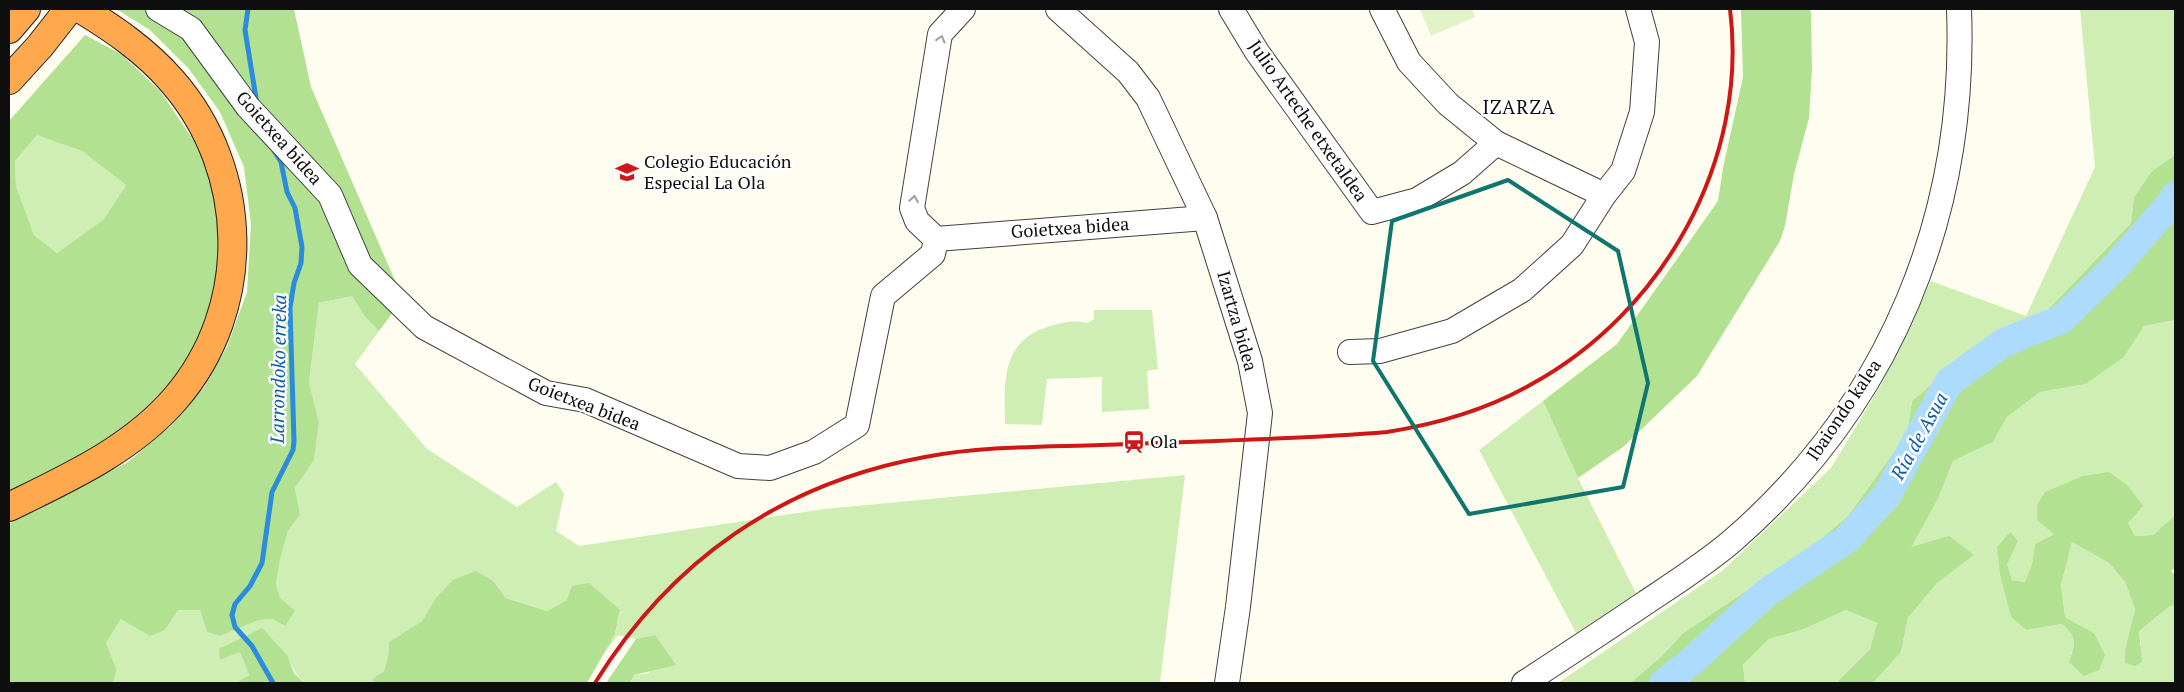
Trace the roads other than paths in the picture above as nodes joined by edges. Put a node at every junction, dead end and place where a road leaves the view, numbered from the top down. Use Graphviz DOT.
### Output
graph roads {
  1 [pos="70,9"];
  2 [pos="80,9"];
  3 [pos="158,9"];
  4 [pos="963,9"];
  5 [pos="1058,9"];
  6 [pos="1231,9"];
  7 [pos="1382,9"];
  8 [pos="1638,9"];
  9 [pos="1959,9"];
  10 [pos="9,80"];
  11 [pos="1496,143"];
  12 [pos="1604,195"];
  13 [pos="1205,218"];
  14 [pos="936,239"];
  15 [pos="1350,352"];
  16 [pos="9,507"];
  17 [pos="1227,683"];
  18 [pos="1524,683"];
  1 -- 10 [label="highway"];
  2 -- 16 [label="highway"];
  3 -- 14 [label="street, Goietxea bidea"];
  14 -- 4 [label="street, one-way"];
  5 -- 13 [label="street, Izartza bidea"];
  6 -- 11 [label="street, Julio Arteche etxetaldea"];
  7 -- 11 [label="street"];
  8 -- 12 [label="street"];
  9 -- 18 [label="street, Ibaiondo kalea"];
  11 -- 12 [label="street"];
  12 -- 15 [label="street"];
  13 -- 14 [label="street, Goietxea bidea"];
  13 -- 17 [label="street, Izartza bidea"];
}
